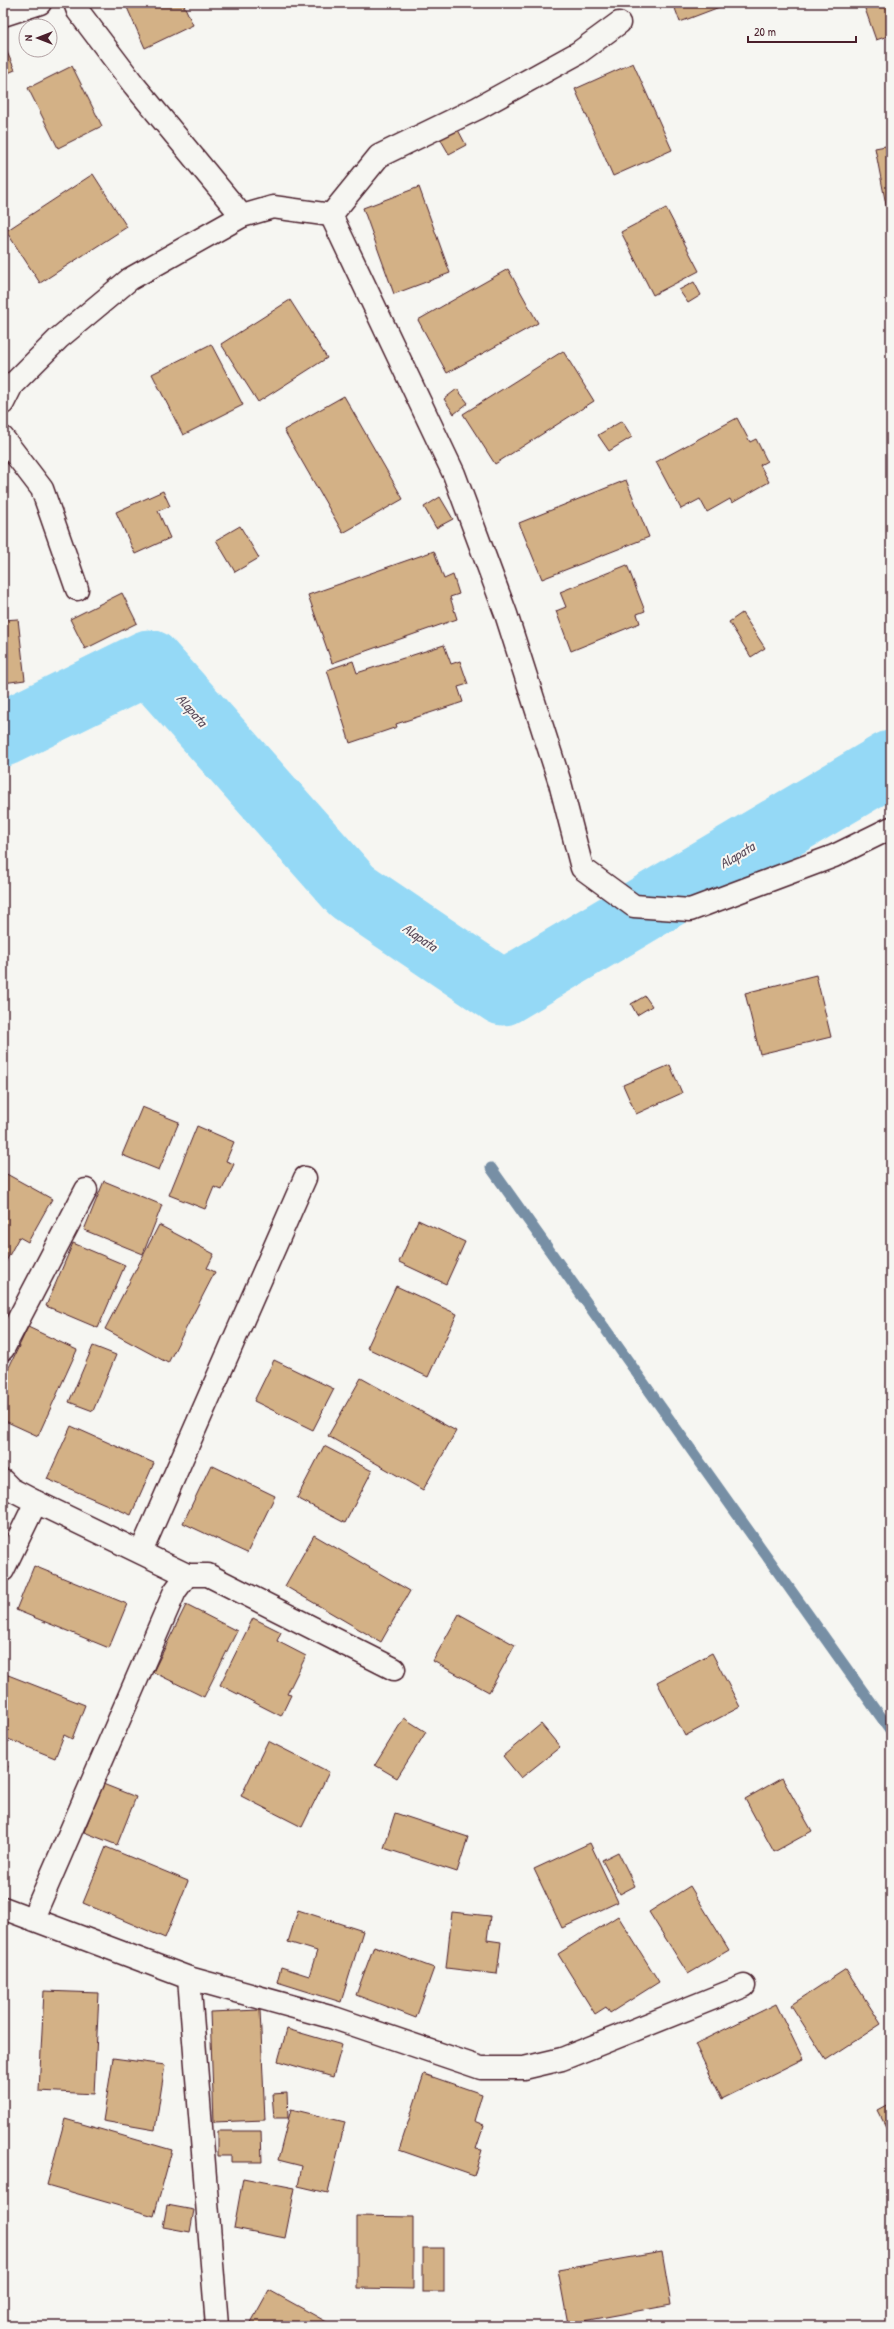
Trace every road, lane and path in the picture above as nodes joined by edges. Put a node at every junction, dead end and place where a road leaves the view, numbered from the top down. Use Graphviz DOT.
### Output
graph roads {
  1 [pos="40,3"];
  2 [pos="75,3"];
  3 [pos="3,15"];
  4 [pos="619,23"];
  5 [pos="331,215"];
  6 [pos="242,216"];
  7 [pos="3,403"];
  8 [pos="3,438"];
  9 [pos="77,589"];
  10 [pos="891,828"];
  11 [pos="304,1178"];
  12 [pos="86,1190"];
  13 [pos="3,1350"];
  14 [pos="3,1481"];
  15 [pos="36,1502"];
  16 [pos="141,1552"];
  17 [pos="3,1570"];
  18 [pos="187,1575"];
  19 [pos="394,1669"];
  20 [pos="3,1908"];
  21 [pos="33,1918"];
  22 [pos="189,1978"];
  23 [pos="744,1986"];
  24 [pos="217,2326"];
  1 -- 3 [label="street"];
  2 -- 6 [label="street"];
  4 -- 5 [label="street"];
  5 -- 6 [label="street"];
  5 -- 10 [label="street"];
  6 -- 7 [label="street"];
  8 -- 9 [label="street"];
  11 -- 16 [label="street"];
  12 -- 13 [label="street"];
  14 -- 15 [label="street"];
  15 -- 16 [label="street"];
  15 -- 17 [label="street"];
  16 -- 18 [label="street"];
  18 -- 19 [label="street"];
  18 -- 21 [label="street"];
  20 -- 21 [label="street"];
  21 -- 22 [label="street"];
  22 -- 23 [label="street"];
  22 -- 24 [label="street"];
}
